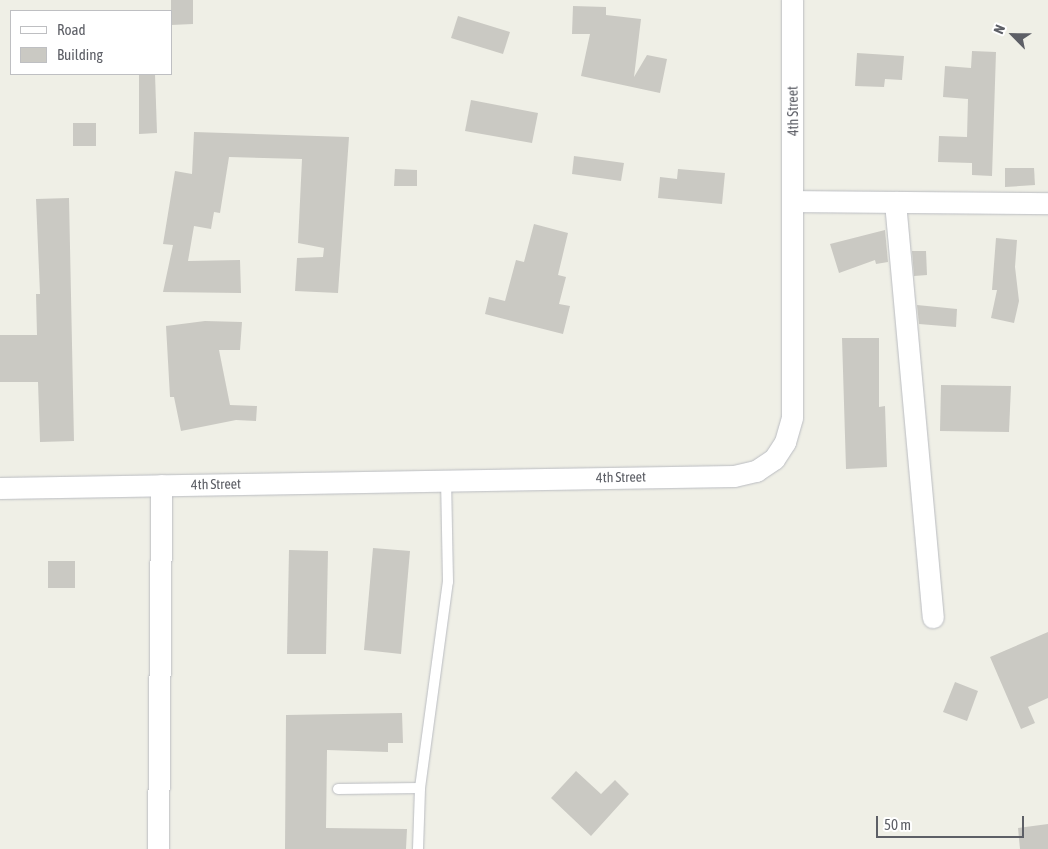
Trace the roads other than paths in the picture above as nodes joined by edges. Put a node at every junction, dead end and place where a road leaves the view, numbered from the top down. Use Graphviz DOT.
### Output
graph roads {
  1 [pos="791,0"];
  2 [pos="794,201"];
  3 [pos="895,202"];
  4 [pos="1048,203"];
  5 [pos="446,480"];
  6 [pos="160,484"];
  7 [pos="0,488"];
  8 [pos="933,617"];
  9 [pos="420,788"];
  10 [pos="338,790"];
  11 [pos="158,849"];
  12 [pos="418,849"];
  1 -- 2 [label="street, 4th Street"];
  2 -- 3 [label="street"];
  2 -- 5 [label="street, 4th Street"];
  3 -- 4 [label="street"];
  3 -- 8 [label="street"];
  5 -- 6 [label="street, 4th Street"];
  5 -- 9 [label="lane"];
  6 -- 7 [label="street, 4th Street"];
  6 -- 11 [label="street"];
  9 -- 10 [label="lane"];
  9 -- 12 [label="lane"];
}
